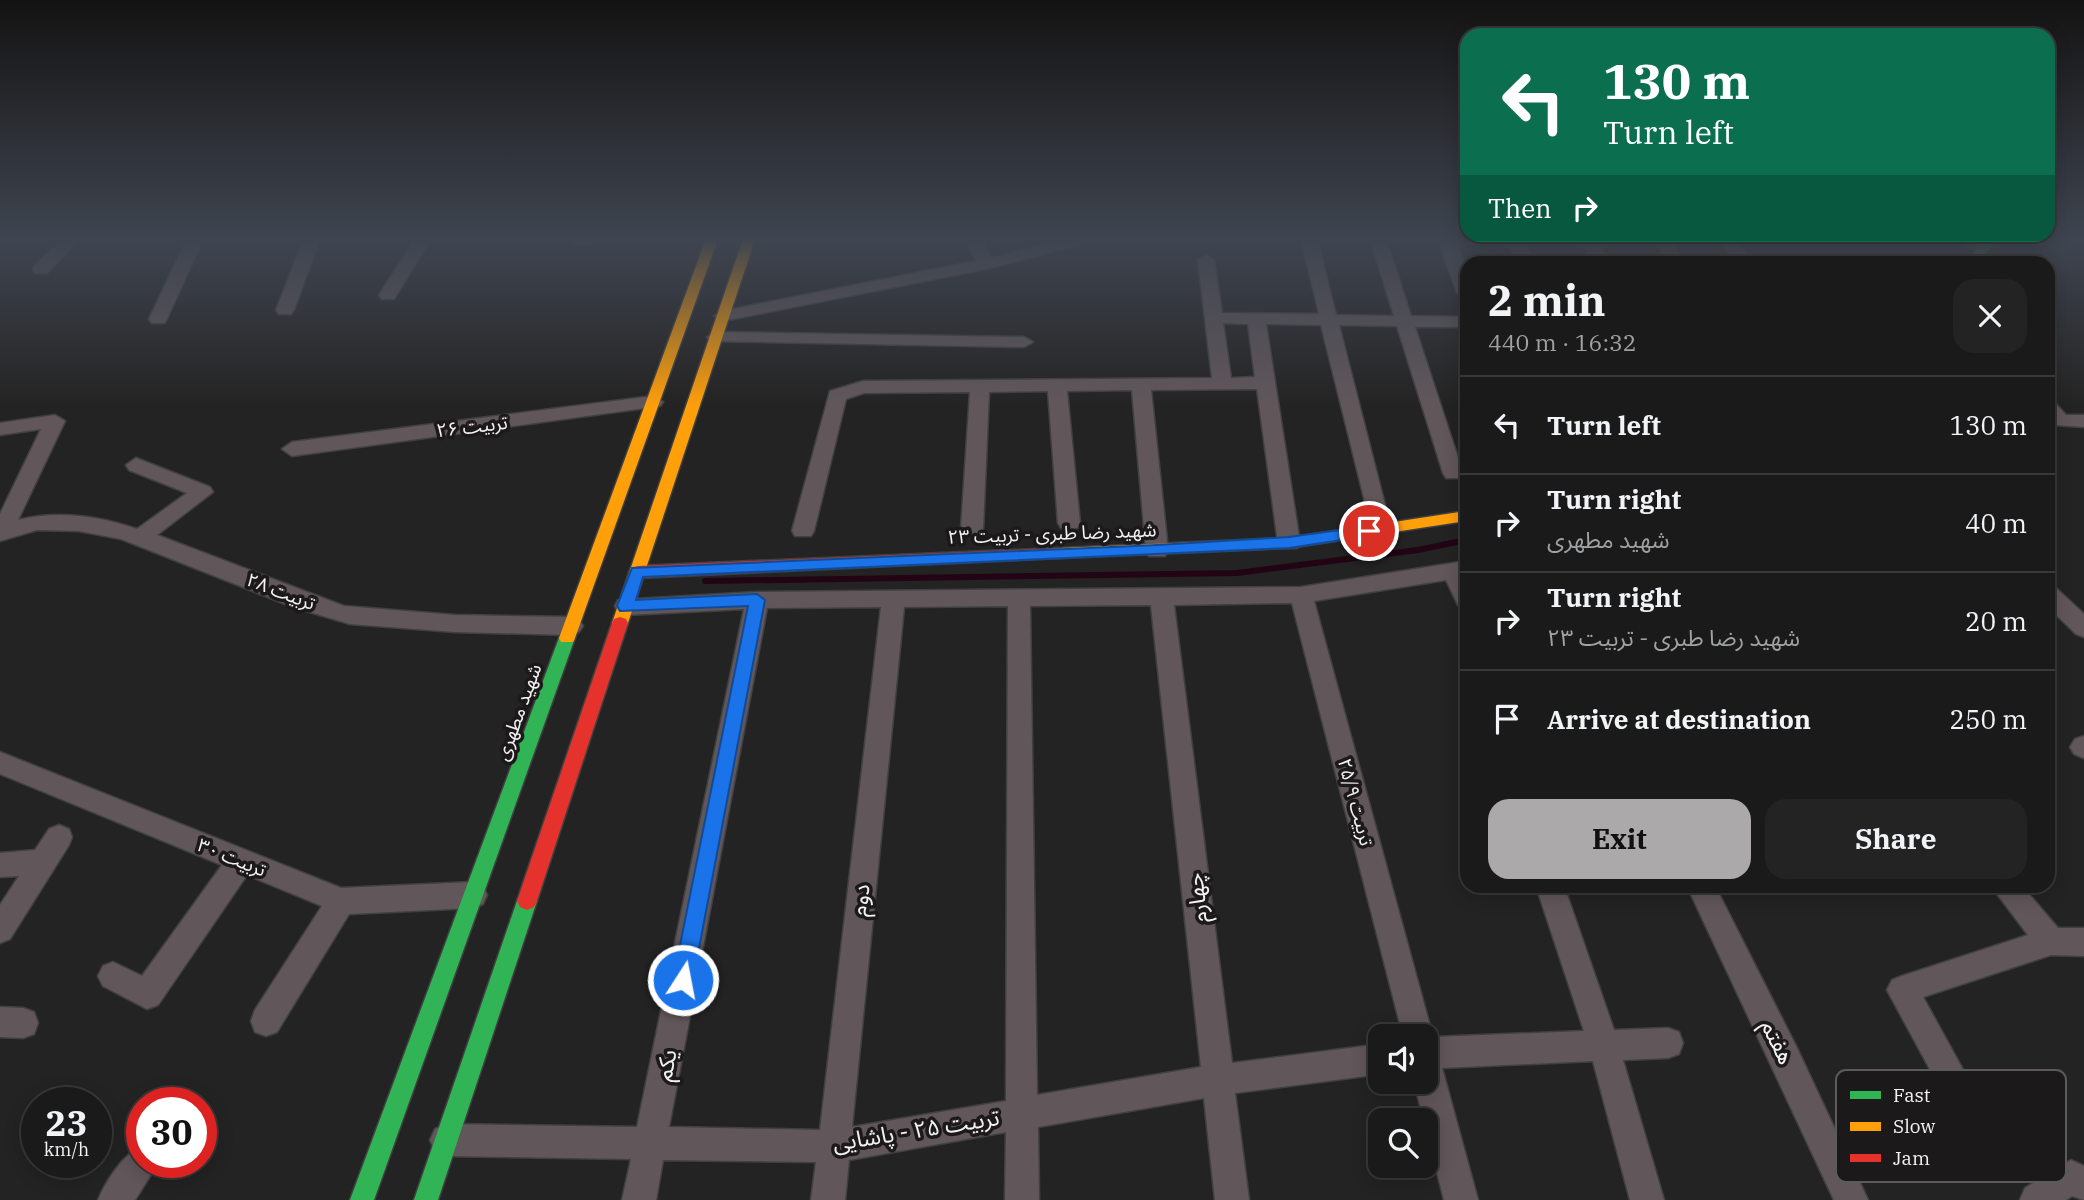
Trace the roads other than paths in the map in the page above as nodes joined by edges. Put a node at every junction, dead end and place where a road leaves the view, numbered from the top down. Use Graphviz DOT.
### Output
graph roads {
  1 [pos="170,295"];
  2 [pos="291,295"];
  3 [pos="704,295"];
  4 [pos="724,295"];
  5 [pos="829,295"];
  6 [pos="1211,295"];
  7 [pos="1322,295"];
  8 [pos="1396,295"];
  9 [pos="285,310"];
  10 [pos="723,316"];
  11 [pos="1214,318"];
  12 [pos="1256,318"];
  13 [pos="159,319"];
  14 [pos="1328,320"];
  15 [pos="1404,321"];
  16 [pos="1460,322"];
  17 [pos="716,337"];
  18 [pos="1024,342"];
  19 [pos="1222,383"];
  20 [pos="1266,383"];
  21 [pos="1057,384"];
  22 [pos="1141,384"];
  23 [pos="980,385"];
  24 [pos="653,402"];
  25 [pos="2055,415"];
  26 [pos="2084,421"];
  27 [pos="0,429"];
  28 [pos="292,449"];
  29 [pos="136,465"];
  30 [pos="1453,473"];
  31 [pos="1374,505"];
  32 [pos="1460,517"];
  33 [pos="1069,523"];
  34 [pos="972,529"];
  35 [pos="803,531"];
  36 [pos="1,532"];
  37 [pos="140,537"];
  38 [pos="1289,542"];
  39 [pos="1157,550"];
  40 [pos="1460,570"];
  41 [pos="637,572"];
  42 [pos="1301,595"];
  43 [pos="1162,597"];
  44 [pos="1019,599"];
  45 [pos="757,600"];
  46 [pos="893,600"];
  47 [pos="2055,600"];
  48 [pos="625,606"];
  49 [pos="2081,622"];
  50 [pos="571,626"];
  51 [pos="0,763"];
  52 [pos="59,837"];
  53 [pos="241,861"];
  54 [pos="44,862"];
  55 [pos="0,865"];
  56 [pos="1552,893"];
  57 [pos="1704,893"];
  58 [pos="2011,893"];
  59 [pos="474,895"];
  60 [pos="341,901"];
  61 [pos="3,922"];
  62 [pos="2051,941"];
  63 [pos="2084,942"];
  64 [pos="113,976"];
  65 [pos="266,1021"];
  66 [pos="1414,1023"];
  67 [pos="1668,1043"];
  68 [pos="1604,1046"];
  69 [pos="1438,1053"];
  70 [pos="1368,1061"];
  71 [pos="1947,1070"];
  72 [pos="1218,1080"];
  73 [pos="1433,1094"];
  74 [pos="1022,1113"];
  75 [pos="446,1140"];
  76 [pos="651,1142"];
  77 [pos="834,1146"];
  78 [pos="1836,1167"];
  79 [pos="131,1178"];
  80 [pos="2066,1180"];
  81 [pos="1843,1182"];
  82 [pos="2064,1182"];
  83 [pos="2084,1185"];
  84 [pos="115,1200"];
  85 [pos="362,1200"];
  86 [pos="426,1200"];
  87 [pos="639,1200"];
  88 [pos="828,1200"];
  89 [pos="1023,1200"];
  90 [pos="1231,1200"];
  91 [pos="1461,1200"];
  92 [pos="1647,1200"];
  93 [pos="1851,1200"];
  94 [pos="2037,1200"];
  1 -- 13 [label="street"];
  2 -- 9 [label="street"];
  3 -- 24 [label="main road, شهید مطهری"];
  4 -- 10 [label="main road, شهید مطهری"];
  5 -- 10 [label="street"];
  6 -- 11 [label="street"];
  7 -- 14 [label="street"];
  8 -- 15 [label="street"];
  10 -- 17 [label="main road, شهید مطهری"];
  11 -- 12 [label="street"];
  11 -- 19 [label="street"];
  12 -- 14 [label="street"];
  12 -- 20 [label="street"];
  14 -- 15 [label="street"];
  14 -- 31 [label="street"];
  15 -- 16 [label="street"];
  15 -- 30 [label="street"];
  17 -- 18 [label="street"];
  17 -- 41 [label="main road, شهید مطهری"];
  19 -- 20 [label="street"];
  19 -- 22 [label="street"];
  20 -- 38 [label="street"];
  21 -- 22 [label="street"];
  21 -- 23 [label="street"];
  21 -- 33 [label="street"];
  22 -- 39 [label="street"];
  23 -- 34 [label="street"];
  23 -- 35 [label="street"];
  24 -- 28 [label="street, تربیت ۲۶"];
  24 -- 50 [label="main road, شهید مطهری"];
  25 -- 26 [label="street"];
  27 -- 36 [label="street"];
  29 -- 37 [label="street"];
  32 -- 38 [label="main road, شهید رضا طبری - تربیت ۲۳"];
  36 -- 37 [label="street, تربیت ۲۸"];
  37 -- 50 [label="street, تربیت ۲۸"];
  38 -- 39 [label="main road, شهید رضا طبری - تربیت ۲۳"];
  39 -- 41 [label="main road, شهید رضا طبری - تربیت ۲۳"];
  40 -- 42 [label="street"];
  41 -- 48 [label="main road, شهید مطهری"];
  42 -- 43 [label="street"];
  42 -- 66 [label="street, تربیت ۲۵/۹"];
  43 -- 44 [label="street"];
  43 -- 72 [label="street, چهارم"];
  44 -- 46 [label="street"];
  44 -- 74 [label="street"];
  45 -- 46 [label="street"];
  45 -- 48 [label="street"];
  45 -- 76 [label="street, یکم"];
  46 -- 77 [label="street, دوم"];
  47 -- 49 [label="street"];
  48 -- 75 [label="main road, شهید مطهری"];
  50 -- 59 [label="main road, شهید مطهری"];
  51 -- 53 [label="street, تربیت ۳۰"];
  52 -- 54 [label="street"];
  53 -- 60 [label="street, تربیت ۳۰"];
  53 -- 64 [label="street"];
  54 -- 55 [label="street"];
  54 -- 61 [label="street"];
  56 -- 68 [label="street"];
  57 -- 78 [label="street, هفتم"];
  58 -- 62 [label="street"];
  59 -- 60 [label="street, تربیت ۳۰"];
  59 -- 85 [label="main road, شهید مطهری"];
  60 -- 65 [label="street"];
  62 -- 63 [label="street"];
  62 -- 71 [label="street"];
  67 -- 68 [label="street"];
  68 -- 69 [label="street"];
  68 -- 92 [label="street"];
  70 -- 72 [label="street, تربیت ۲۵ - پاشایی"];
  72 -- 74 [label="street, تربیت ۲۵ - پاشایی"];
  72 -- 90 [label="street, چهارم"];
  73 -- 91 [label="street"];
  74 -- 77 [label="street, تربیت ۲۵ - پاشایی"];
  74 -- 89 [label="street"];
  75 -- 76 [label="street, تربیت ۲۵ - پاشایی"];
  75 -- 86 [label="main road, شهید مطهری"];
  76 -- 77 [label="street, تربیت ۲۵ - پاشایی"];
  76 -- 87 [label="street, یکم"];
  77 -- 88 [label="street, دوم"];
  79 -- 84 [label="street"];
  80 -- 83 [label="street"];
  81 -- 93 [label="street, هفتم"];
  82 -- 94 [label="street"];
}
